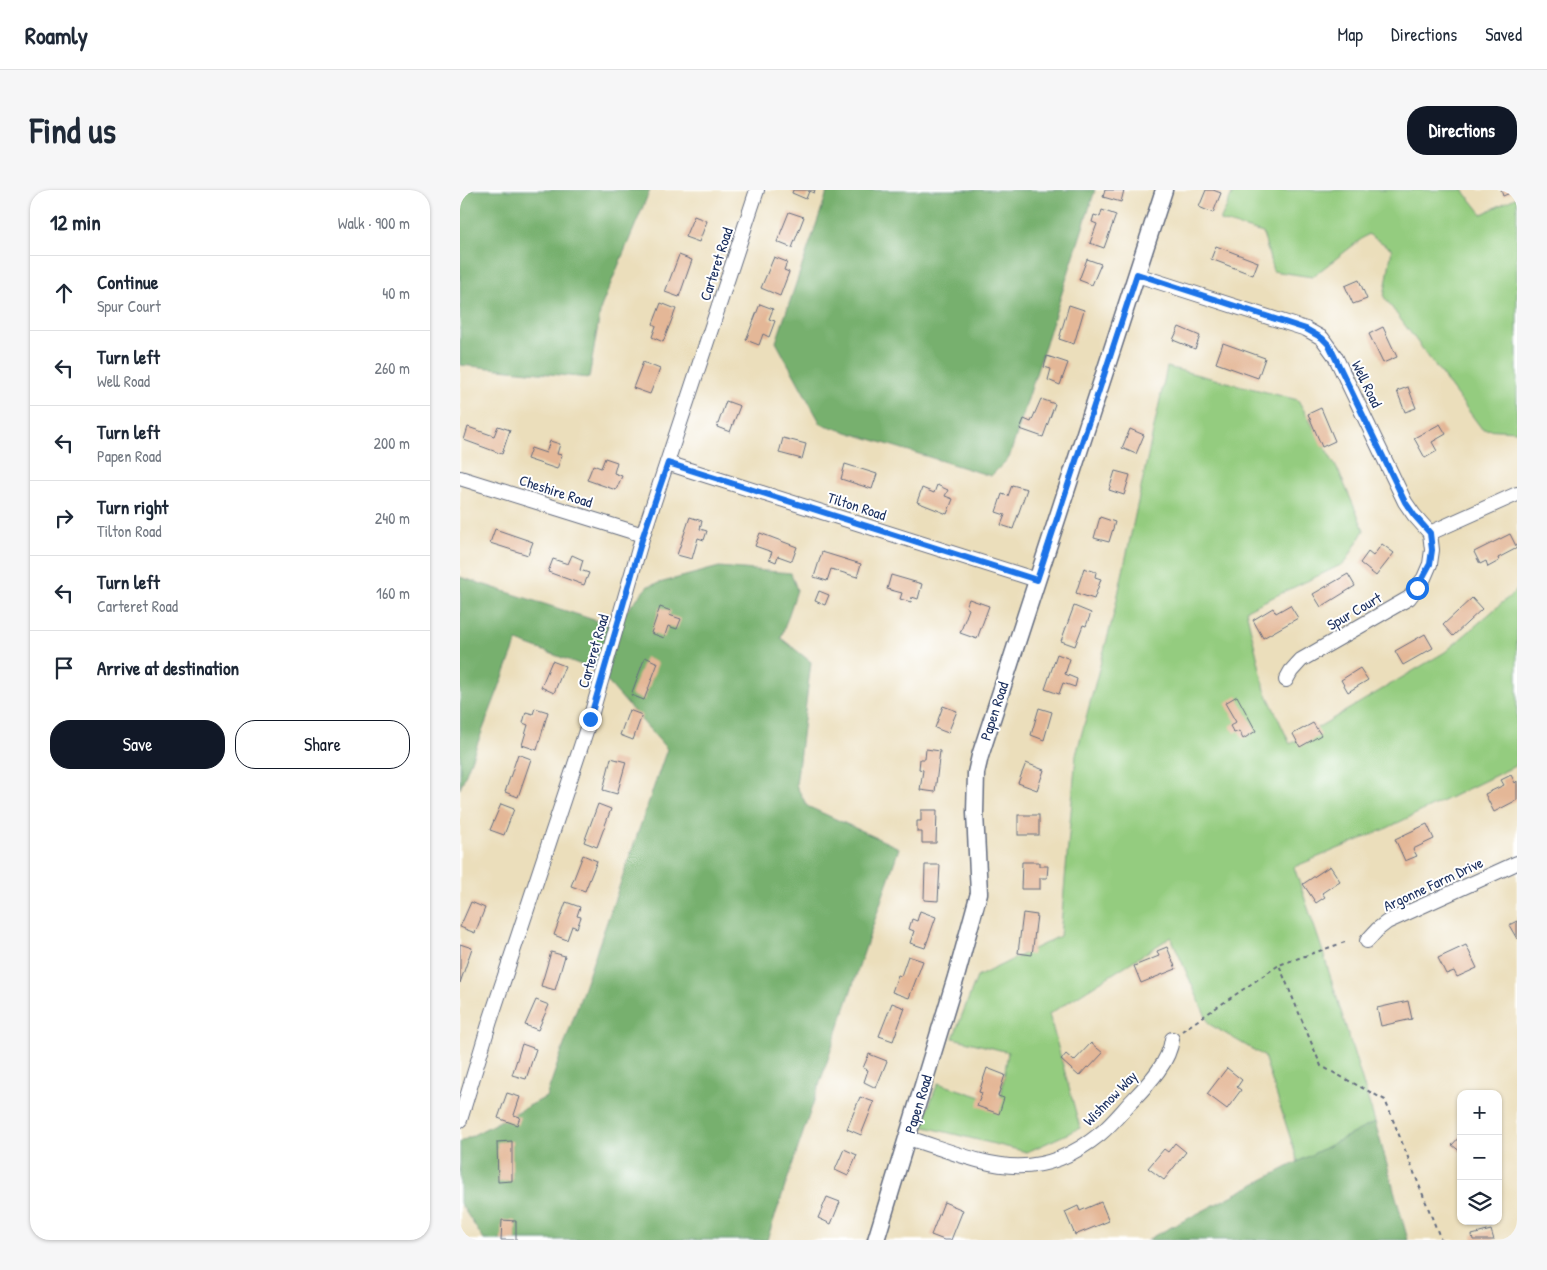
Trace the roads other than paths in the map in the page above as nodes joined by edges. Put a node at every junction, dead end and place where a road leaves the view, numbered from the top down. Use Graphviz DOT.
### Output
graph roads {
  1 [pos="757,190"];
  2 [pos="1164,190"];
  3 [pos="1137,274"];
  4 [pos="668,463"];
  5 [pos="460,478"];
  6 [pos="1517,494"];
  7 [pos="1430,533"];
  8 [pos="643,536"];
  9 [pos="1037,580"];
  10 [pos="1286,680"];
  11 [pos="1517,863"];
  12 [pos="1367,941"];
  13 [pos="1172,1039"];
  14 [pos="460,1120"];
  15 [pos="908,1138"];
  16 [pos="876,1240"];
  1 -- 4 [label="street, Carteret Road"];
  2 -- 3 [label="street, Papen Road"];
  3 -- 7 [label="street, Well Road"];
  3 -- 9 [label="street, Papen Road"];
  4 -- 8 [label="street, Carteret Road"];
  4 -- 9 [label="street, Tilton Road"];
  5 -- 8 [label="street, Cheshire Road"];
  6 -- 7 [label="street"];
  7 -- 10 [label="street, Spur Court"];
  8 -- 14 [label="street, Carteret Road"];
  9 -- 15 [label="street, Papen Road"];
  11 -- 12 [label="street, Argonne Farm Drive"];
  13 -- 15 [label="street, Wishnow Way"];
  15 -- 16 [label="street, Papen Road"];
}
